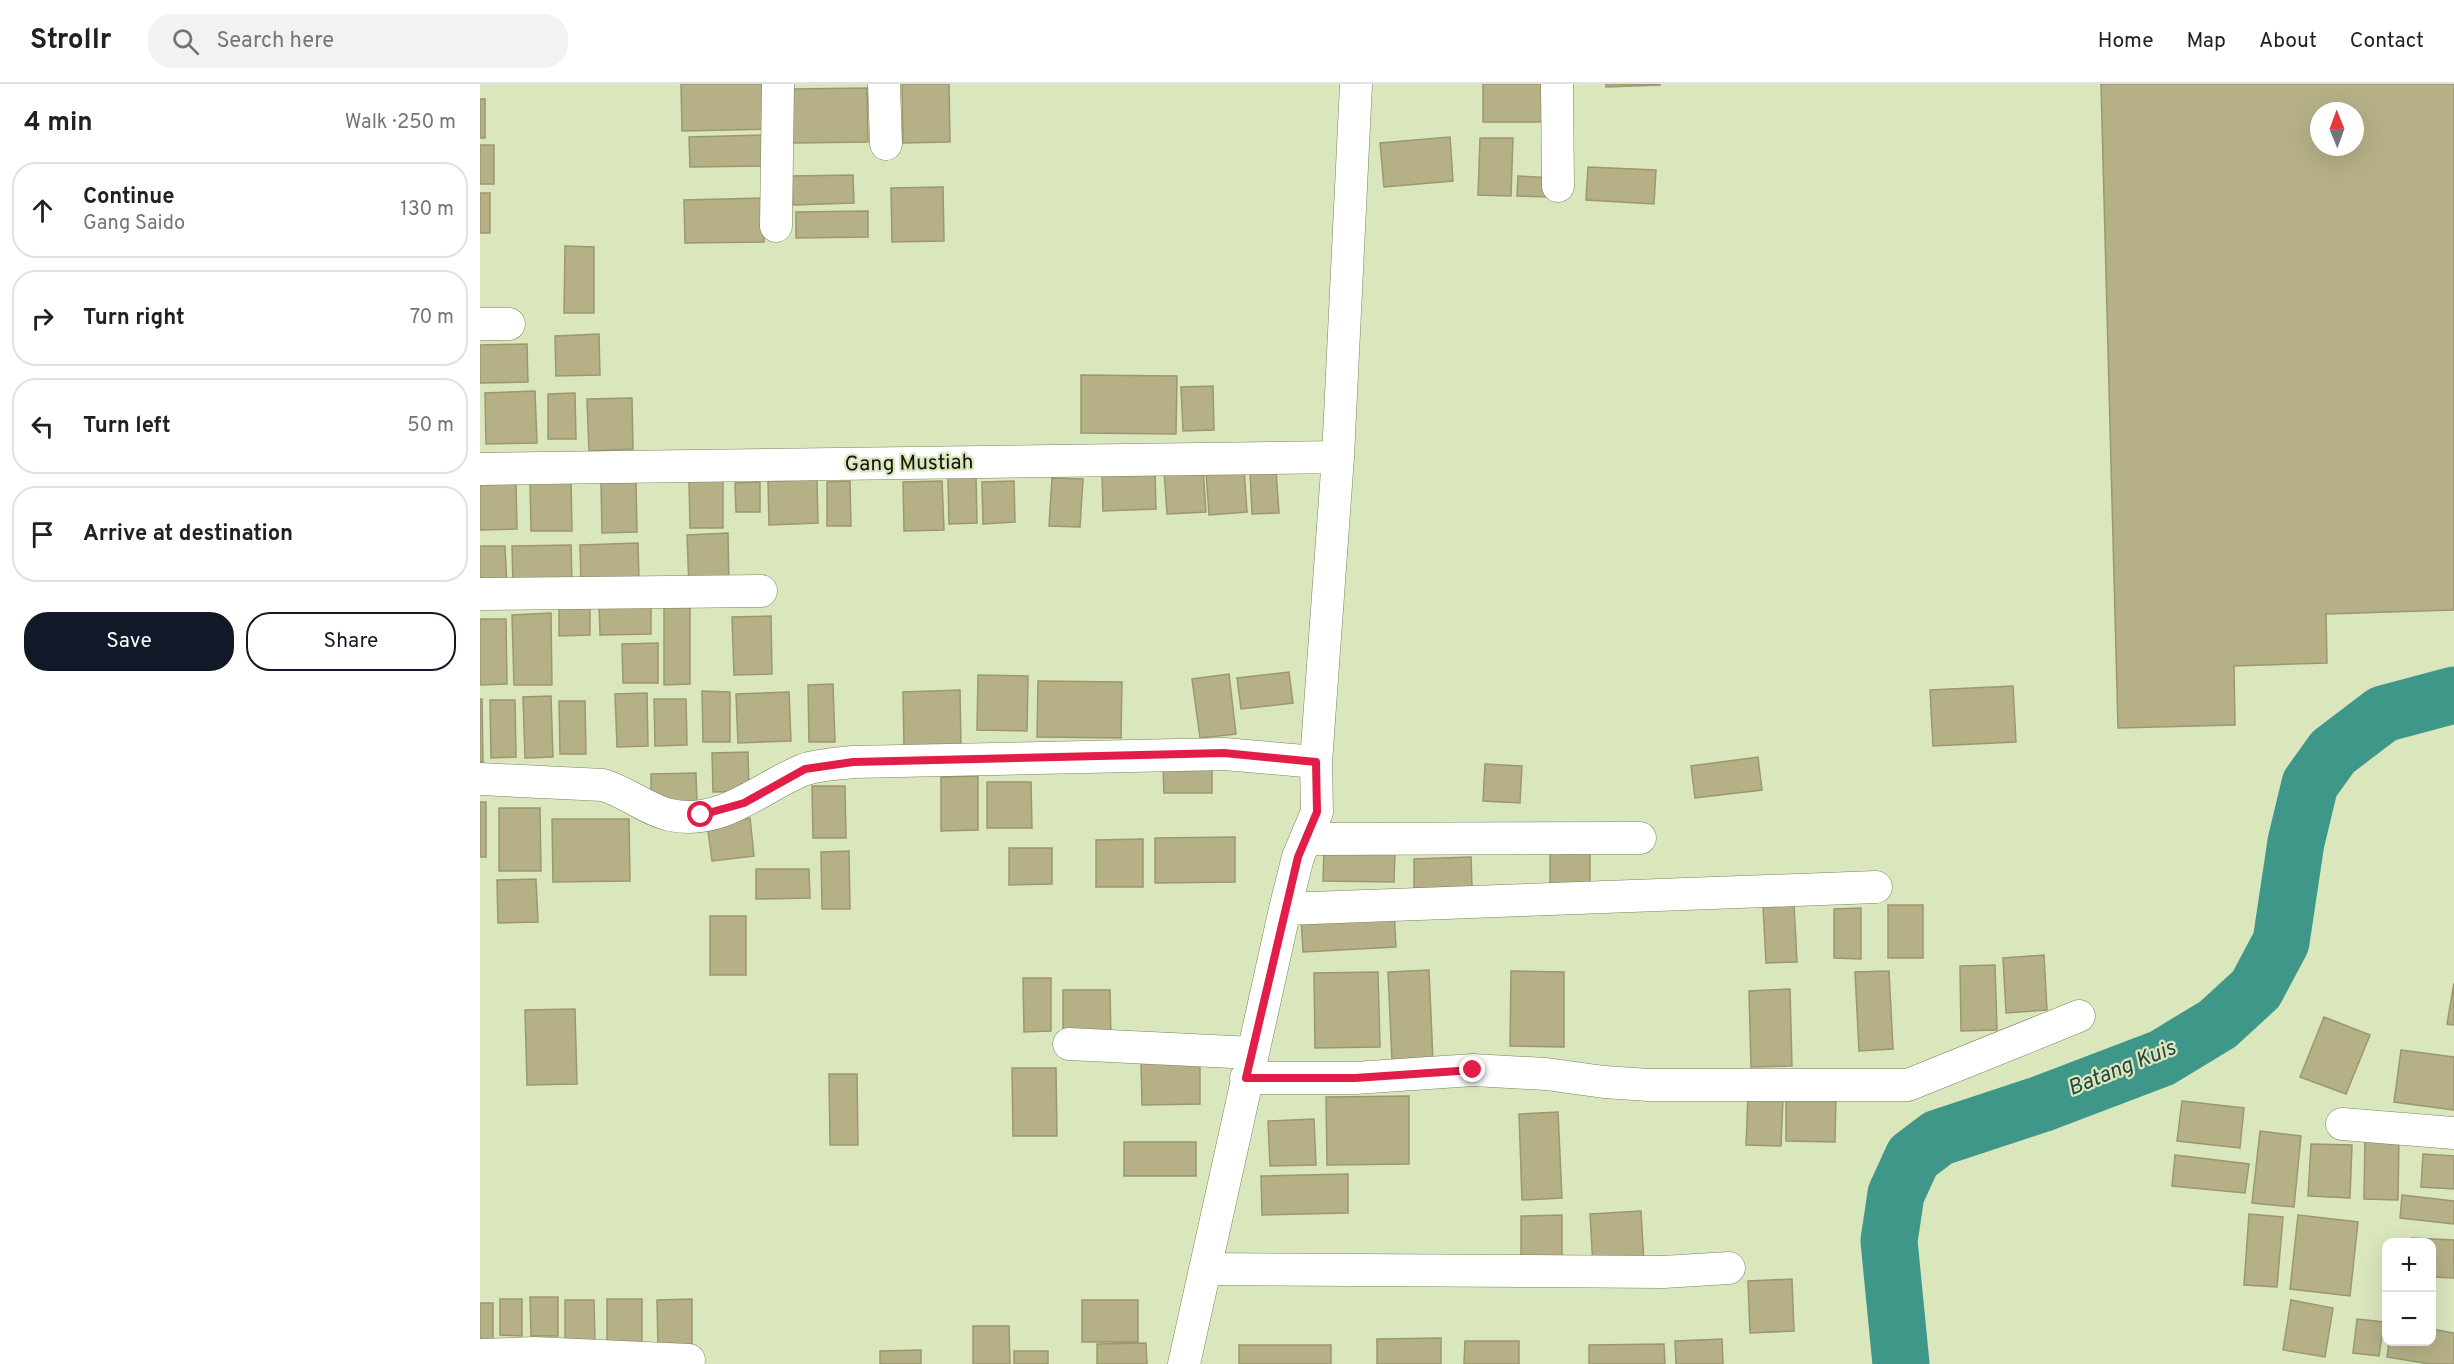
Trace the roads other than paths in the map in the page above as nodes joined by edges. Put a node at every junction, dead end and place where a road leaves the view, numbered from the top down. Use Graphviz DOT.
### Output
graph roads {
  1 [pos="778,84"];
  2 [pos="884,84"];
  3 [pos="1356,84"];
  4 [pos="1557,84"];
  5 [pos="886,144"];
  6 [pos="1558,186"];
  7 [pos="776,226"];
  8 [pos="1338,457"];
  9 [pos="480,469"];
  10 [pos="761,591"];
  11 [pos="480,594"];
  12 [pos="1316,762"];
  13 [pos="480,779"];
  14 [pos="1640,838"];
  15 [pos="1306,839"];
  16 [pos="1876,886"];
  17 [pos="1285,909"];
  18 [pos="2079,1016"];
  19 [pos="1069,1044"];
  20 [pos="1250,1065"];
  21 [pos="2342,1124"];
  22 [pos="2454,1133"];
  23 [pos="1729,1268"];
  24 [pos="1205,1269"];
  25 [pos="480,1355"];
  26 [pos="534,1359"];
  27 [pos="689,1360"];
  28 [pos="1184,1364"];
  1 -- 7 [label="street"];
  2 -- 5 [label="street"];
  3 -- 8 [label="street"];
  4 -- 6 [label="street"];
  8 -- 9 [label="street, Gang Mustiah"];
  8 -- 12 [label="street"];
  10 -- 11 [label="street"];
  12 -- 13 [label="street"];
  12 -- 15 [label="street"];
  14 -- 15 [label="street"];
  15 -- 17 [label="street"];
  16 -- 17 [label="street"];
  17 -- 20 [label="street"];
  18 -- 20 [label="street"];
  19 -- 20 [label="street"];
  20 -- 24 [label="street"];
  21 -- 22 [label="street"];
  23 -- 24 [label="street"];
  24 -- 28 [label="street"];
  25 -- 26 [label="street"];
  26 -- 27 [label="street"];
}
